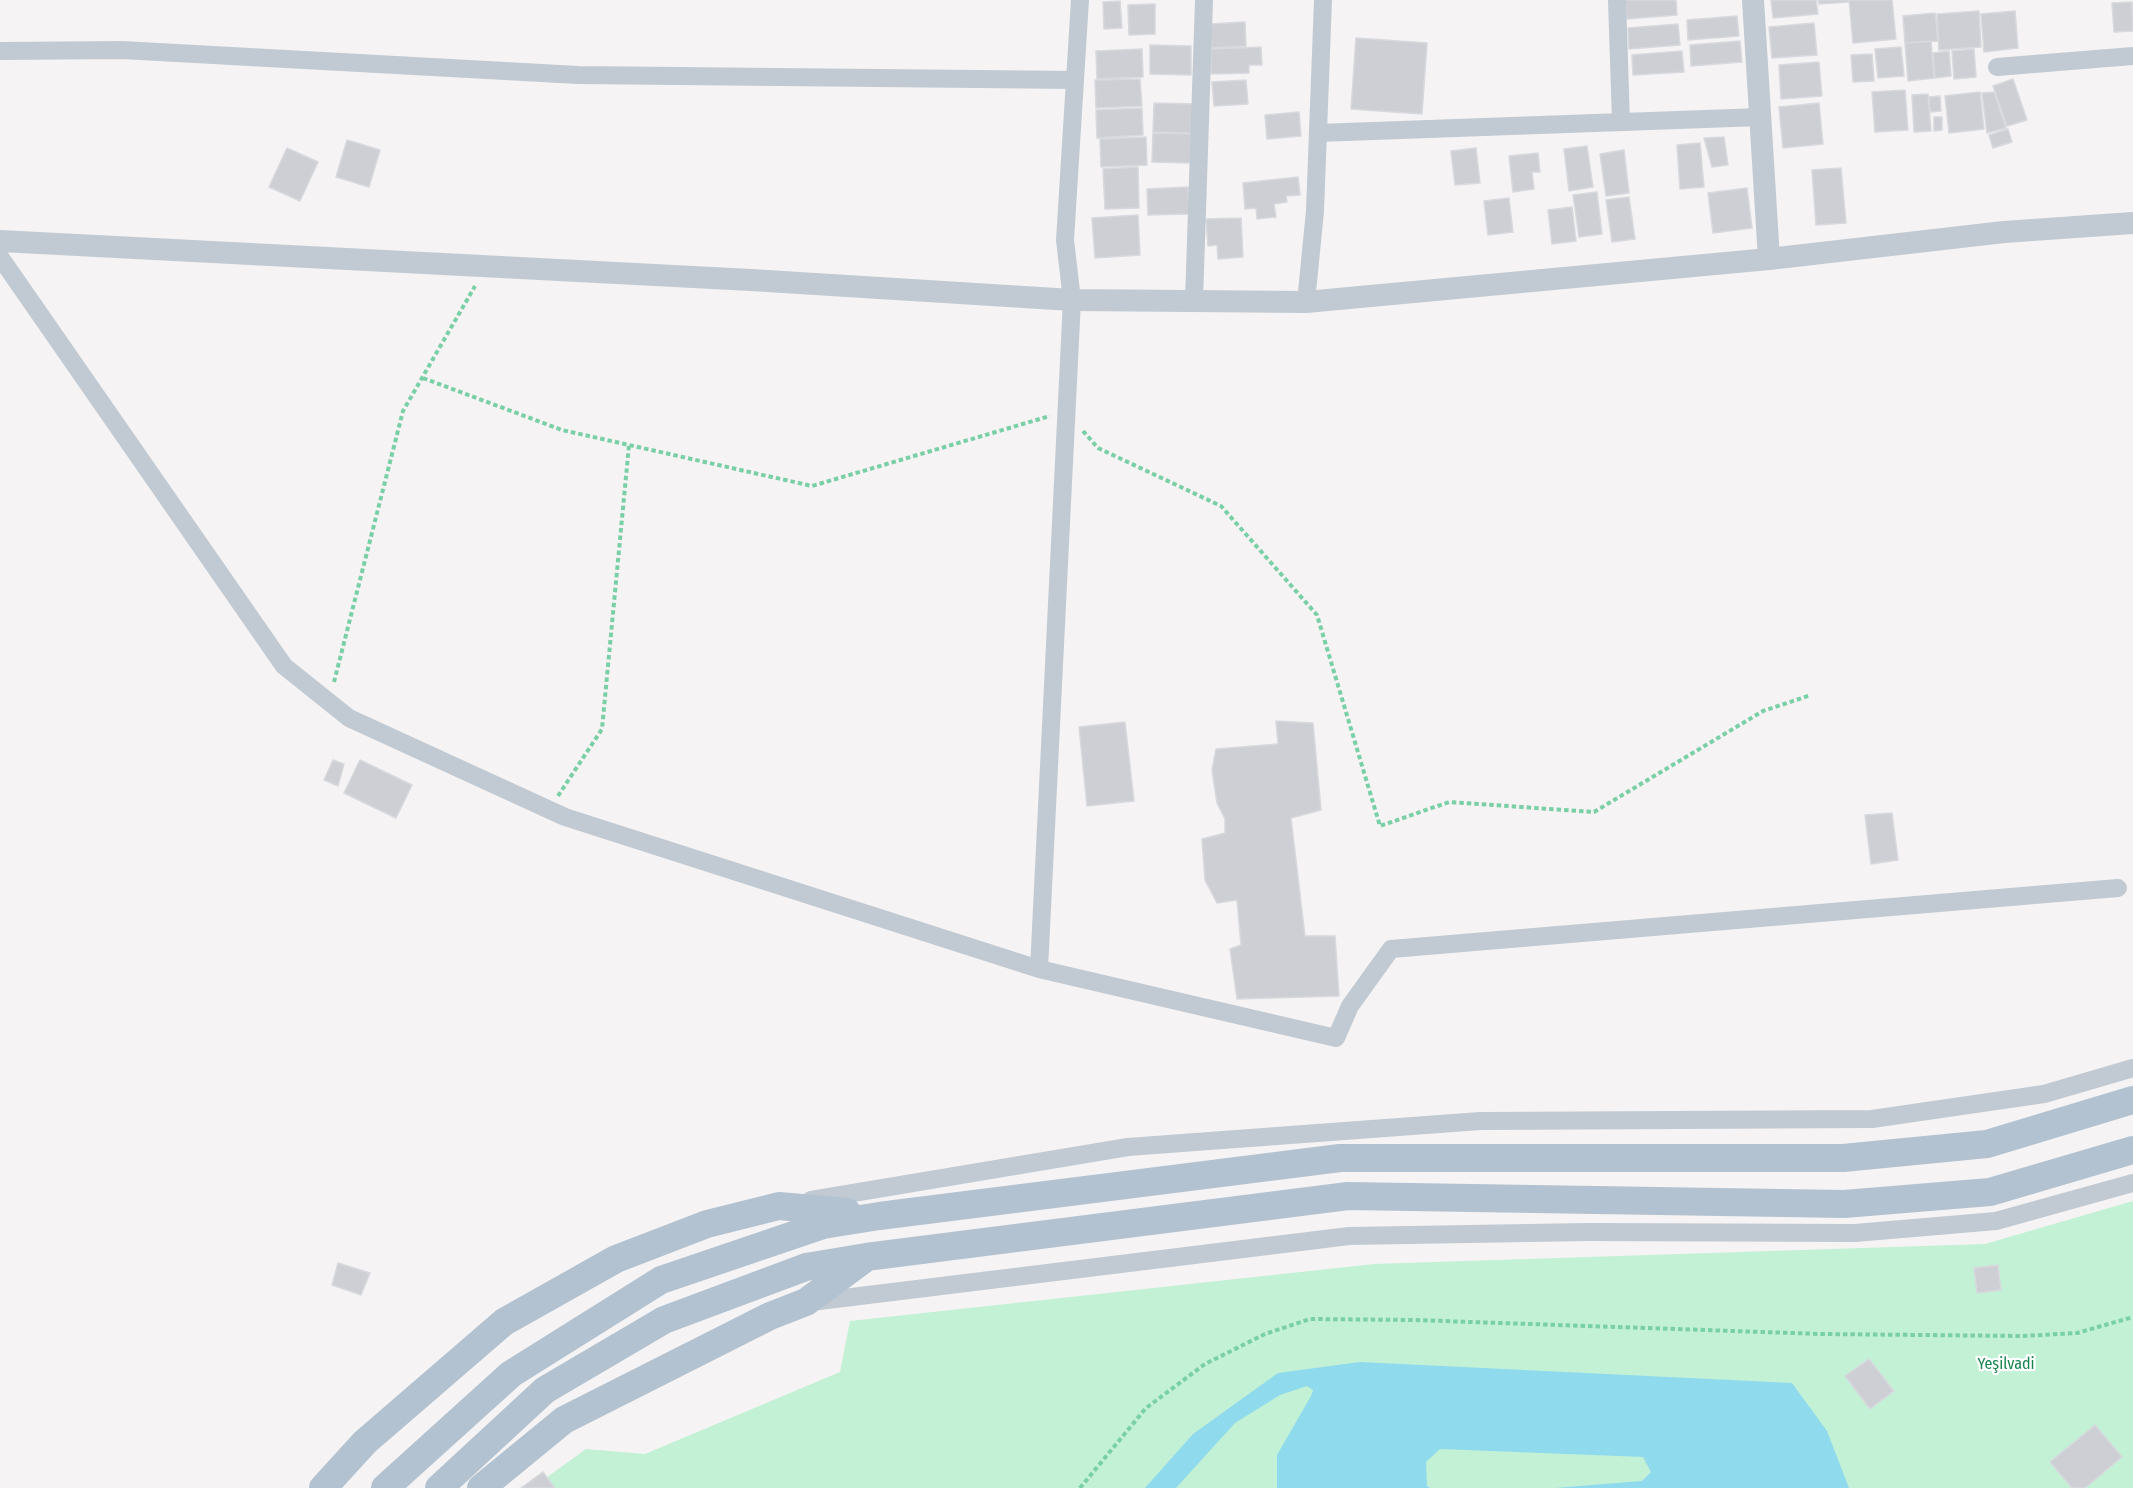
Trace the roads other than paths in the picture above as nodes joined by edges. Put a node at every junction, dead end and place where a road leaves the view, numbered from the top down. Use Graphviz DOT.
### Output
graph roads {
  1 [pos="1080,0"];
  2 [pos="1204,0"];
  3 [pos="1323,0"];
  4 [pos="1617,0"];
  5 [pos="1753,0"];
  6 [pos="0,51"];
  7 [pos="2133,56"];
  8 [pos="1997,67"];
  9 [pos="1075,80"];
  10 [pos="1761,117"];
  11 [pos="1621,122"];
  12 [pos="1318,133"];
  13 [pos="2133,223"];
  14 [pos="0,241"];
  15 [pos="0,257"];
  16 [pos="1769,259"];
  17 [pos="1072,300"];
  18 [pos="1194,301"];
  19 [pos="1306,302"];
  20 [pos="2118,888"];
  21 [pos="1039,969"];
  22 [pos="2133,1068"];
  23 [pos="2133,1100"];
  24 [pos="2133,1150"];
  25 [pos="2133,1183"];
  26 [pos="779,1206"];
  27 [pos="879,1216"];
  28 [pos="866,1257"];
  29 [pos="806,1302"];
  30 [pos="323,1488"];
  31 [pos="385,1488"];
  32 [pos="439,1488"];
  33 [pos="481,1488"];
  1 -- 9 [label="street"];
  2 -- 18 [label="street"];
  3 -- 12 [label="street"];
  4 -- 11 [label="street"];
  5 -- 10 [label="street"];
  6 -- 9 [label="street"];
  7 -- 8 [label="street"];
  9 -- 17 [label="street"];
  10 -- 11 [label="street"];
  10 -- 16 [label="street"];
  11 -- 12 [label="street"];
  12 -- 19 [label="street"];
  13 -- 16 [label="street"];
  14 -- 17 [label="street"];
  15 -- 21 [label="street"];
  16 -- 19 [label="street"];
  17 -- 18 [label="street"];
  17 -- 21 [label="street"];
  18 -- 19 [label="street"];
  20 -- 21 [label="street"];
  22 -- 26 [label="street"];
  23 -- 27 [label="main road"];
  24 -- 28 [label="main road"];
  25 -- 29 [label="street"];
  26 -- 27 [label="main road"];
  26 -- 30 [label="main road"];
  27 -- 31 [label="main road"];
  28 -- 29 [label="main road"];
  28 -- 32 [label="main road"];
  29 -- 33 [label="main road"];
}
